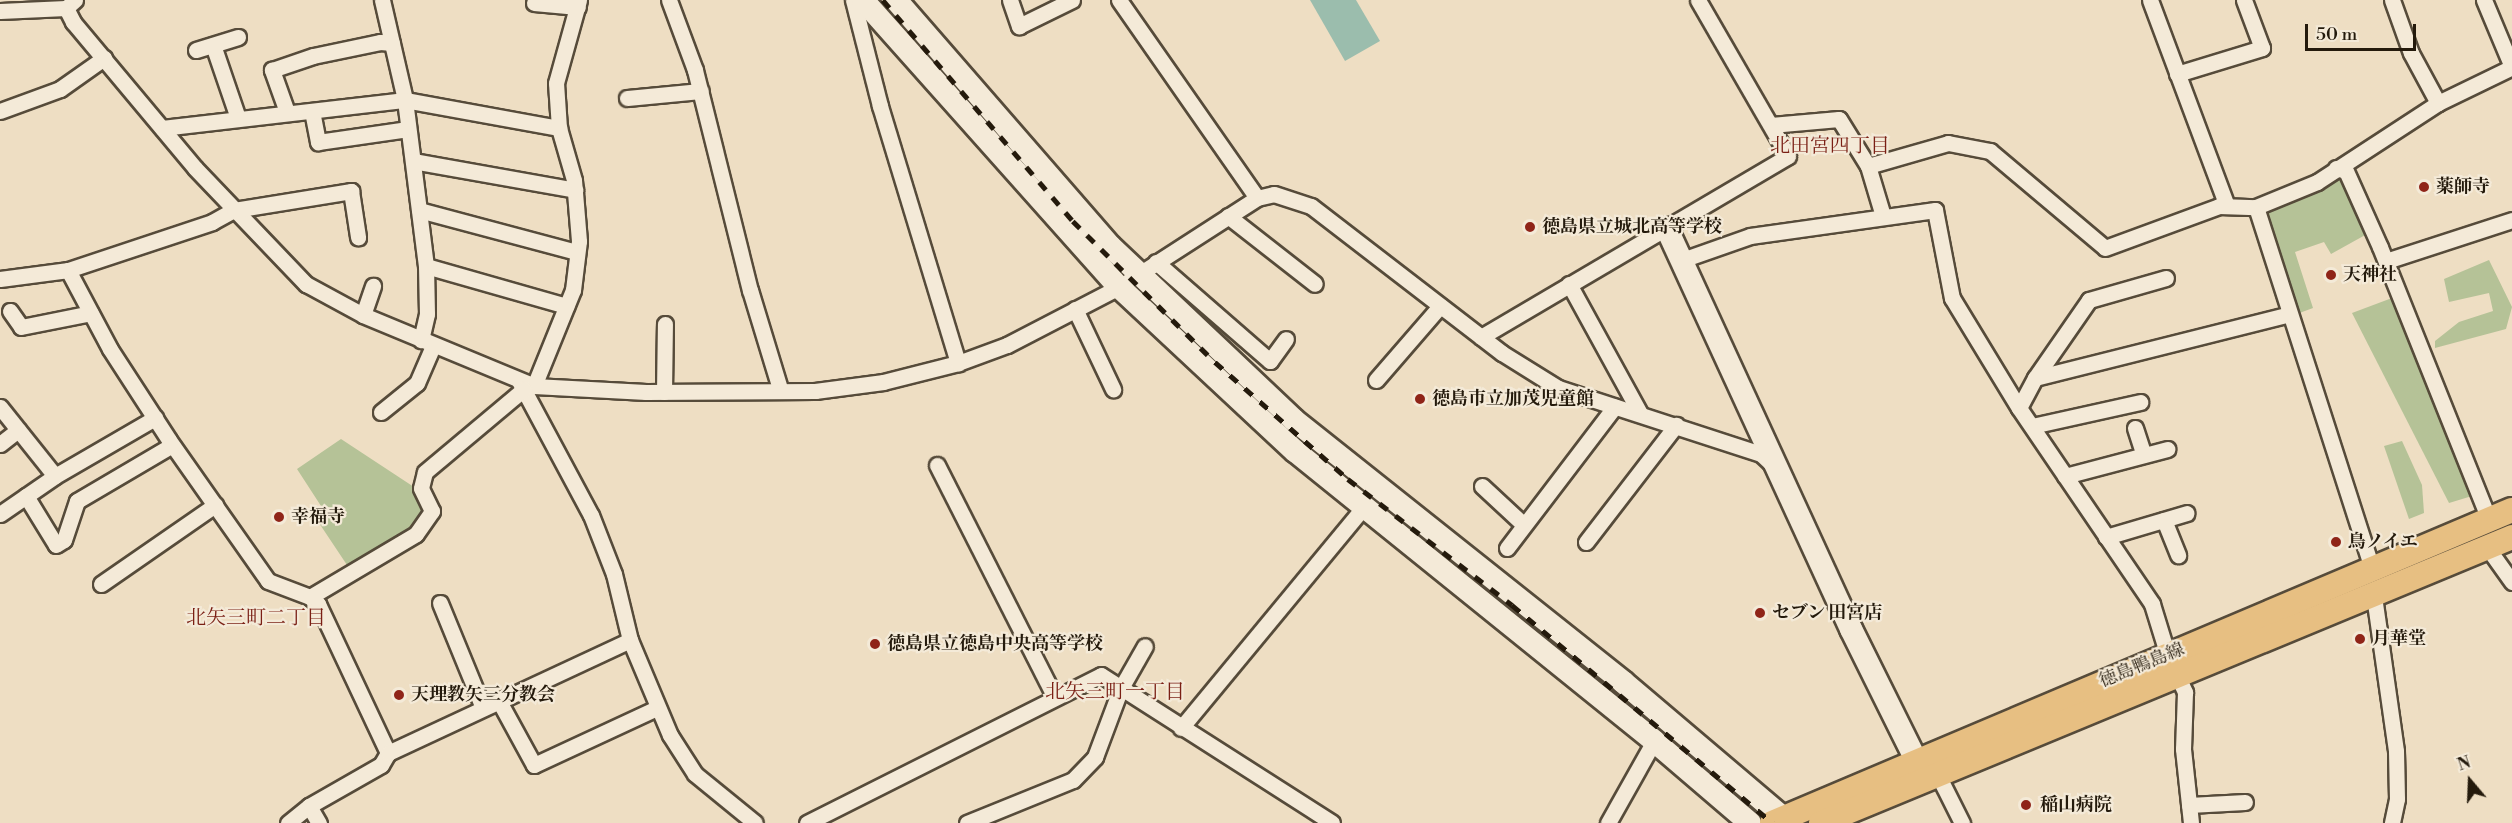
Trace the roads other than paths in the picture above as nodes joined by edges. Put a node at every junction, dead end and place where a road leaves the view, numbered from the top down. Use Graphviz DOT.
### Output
graph roads {
  1 [pos="382,0"];
  2 [pos="669,0"];
  3 [pos="853,0"];
  4 [pos="863,0"];
  5 [pos="896,0"];
  6 [pos="1010,0"];
  7 [pos="1072,0"];
  8 [pos="1119,0"];
  9 [pos="1698,0"];
  10 [pos="2150,0"];
  11 [pos="2244,0"];
  12 [pos="2392,0"];
  13 [pos="2484,0"];
  14 [pos="534,3"];
  15 [pos="578,3"];
  16 [pos="70,4"];
  17 [pos="0,11"];
  18 [pos="238,37"];
  19 [pos="392,43"];
  20 [pos="213,45"];
  21 [pos="196,50"];
  22 [pos="104,58"];
  23 [pos="2512,67"];
  24 [pos="2177,74"];
  25 [pos="701,91"];
  26 [pos="627,98"];
  27 [pos="405,100"];
  28 [pos="2438,103"];
  29 [pos="0,111"];
  30 [pos="312,111"];
  31 [pos="287,112"];
  32 [pos="238,118"];
  33 [pos="1771,125"];
  34 [pos="162,128"];
  35 [pos="559,128"];
  36 [pos="408,129"];
  37 [pos="413,161"];
  38 [pos="1868,166"];
  39 [pos="2336,168"];
  40 [pos="574,190"];
  41 [pos="1257,198"];
  42 [pos="2227,206"];
  43 [pos="2256,207"];
  44 [pos="234,210"];
  45 [pos="419,210"];
  46 [pos="1228,216"];
  47 [pos="1883,216"];
  48 [pos="2512,220"];
  49 [pos="1667,229"];
  50 [pos="358,237"];
  51 [pos="577,252"];
  52 [pos="1682,260"];
  53 [pos="2386,261"];
  54 [pos="426,266"];
  55 [pos="1147,267"];
  56 [pos="68,270"];
  57 [pos="2166,278"];
  58 [pos="0,279"];
  59 [pos="1315,284"];
  60 [pos="1569,284"];
  61 [pos="373,286"];
  62 [pos="1119,286"];
  63 [pos="566,306"];
  64 [pos="1440,306"];
  65 [pos="1075,309"];
  66 [pos="10,311"];
  67 [pos="91,313"];
  68 [pos="2289,314"];
  69 [pos="363,315"];
  70 [pos="665,324"];
  71 [pos="1481,337"];
  72 [pos="1286,339"];
  73 [pos="427,343"];
  74 [pos="958,363"];
  75 [pos="2035,378"];
  76 [pos="1376,380"];
  77 [pos="526,386"];
  78 [pos="780,389"];
  79 [pos="1113,389"];
  80 [pos="664,392"];
  81 [pos="2140,402"];
  82 [pos="1615,406"];
  83 [pos="0,407"];
  84 [pos="2019,408"];
  85 [pos="381,412"];
  86 [pos="1640,413"];
  87 [pos="154,418"];
  88 [pos="1676,425"];
  89 [pos="2032,426"];
  90 [pos="2135,428"];
  91 [pos="18,430"];
  92 [pos="0,444"];
  93 [pos="172,445"];
  94 [pos="2167,449"];
  95 [pos="2144,455"];
  96 [pos="937,465"];
  97 [pos="1777,469"];
  98 [pos="55,476"];
  99 [pos="2065,476"];
  100 [pos="1482,486"];
  101 [pos="26,496"];
  102 [pos="215,505"];
  103 [pos="1364,507"];
  104 [pos="2512,510"];
  105 [pos="2187,513"];
  106 [pos="0,514"];
  107 [pos="2489,519"];
  108 [pos="2164,520"];
  109 [pos="1524,525"];
  110 [pos="2106,537"];
  111 [pos="2512,537"];
  112 [pos="1586,542"];
  113 [pos="2487,547"];
  114 [pos="1507,548"];
  115 [pos="2178,555"];
  116 [pos="2373,571"];
  117 [pos="2512,582"];
  118 [pos="101,584"];
  119 [pos="2374,596"];
  120 [pos="310,597"];
  121 [pos="440,603"];
  122 [pos="630,640"];
  123 [pos="1145,646"];
  124 [pos="2173,666"];
  125 [pos="1121,688"];
  126 [pos="1054,696"];
  127 [pos="499,701"];
  128 [pos="483,708"];
  129 [pos="657,708"];
  130 [pos="1181,728"];
  131 [pos="1654,741"];
  132 [pos="388,753"];
  133 [pos="1928,773"];
  134 [pos="2245,802"];
  135 [pos="2189,805"];
  136 [pos="309,806"];
  137 [pos="1782,821"];
  138 [pos="288,823"];
  139 [pos="319,823"];
  140 [pos="755,823"];
  141 [pos="807,823"];
  142 [pos="967,823"];
  143 [pos="1332,823"];
  144 [pos="1608,823"];
  145 [pos="1750,823"];
  146 [pos="1821,823"];
  147 [pos="1962,823"];
  148 [pos="2191,823"];
  149 [pos="2392,823"];
  1 -- 19 [label="street"];
  2 -- 25 [label="street"];
  3 -- 74 [label="street"];
  4 -- 62 [label="street"];
  5 -- 55 [label="street"];
  6 -- 7 [label="street"];
  8 -- 41 [label="street"];
  9 -- 33 [label="street"];
  10 -- 24 [label="street"];
  11 -- 24 [label="street"];
  12 -- 28 [label="street"];
  13 -- 23 [label="street"];
  14 -- 15 [label="street"];
  15 -- 35 [label="street"];
  16 -- 17 [label="street"];
  16 -- 22 [label="street"];
  18 -- 20 [label="street"];
  19 -- 27 [label="street"];
  19 -- 31 [label="street"];
  20 -- 21 [label="street"];
  20 -- 32 [label="street"];
  22 -- 29 [label="street"];
  22 -- 34 [label="street"];
  23 -- 28 [label="street"];
  24 -- 42 [label="street"];
  25 -- 26 [label="street"];
  25 -- 78 [label="street"];
  27 -- 30 [label="street"];
  27 -- 35 [label="street"];
  27 -- 36 [label="street"];
  28 -- 39 [label="street"];
  30 -- 31 [label="street"];
  30 -- 36 [label="street"];
  31 -- 32 [label="street"];
  32 -- 34 [label="street"];
  33 -- 38 [label="street"];
  33 -- 49 [label="street"];
  34 -- 44 [label="street"];
  35 -- 40 [label="street"];
  36 -- 37 [label="street"];
  37 -- 40 [label="street"];
  37 -- 45 [label="street"];
  38 -- 42 [label="street"];
  38 -- 47 [label="street"];
  39 -- 43 [label="street"];
  39 -- 53 [label="street"];
  40 -- 51 [label="street"];
  41 -- 46 [label="street"];
  41 -- 64 [label="street"];
  42 -- 43 [label="street"];
  43 -- 68 [label="street"];
  44 -- 50 [label="street"];
  44 -- 56 [label="street"];
  44 -- 69 [label="street"];
  45 -- 51 [label="street"];
  45 -- 54 [label="street"];
  46 -- 55 [label="street"];
  46 -- 59 [label="street"];
  47 -- 52 [label="street"];
  47 -- 84 [label="street"];
  48 -- 53 [label="street"];
  49 -- 52 [label="street"];
  49 -- 60 [label="street"];
  51 -- 63 [label="street"];
  52 -- 97 [label="street"];
  53 -- 107 [label="street"];
  54 -- 63 [label="street"];
  54 -- 73 [label="street"];
  55 -- 62 [label="street"];
  55 -- 72 [label="street"];
  55 -- 137 [label="street"];
  56 -- 58 [label="street"];
  56 -- 67 [label="street"];
  57 -- 75 [label="street"];
  60 -- 71 [label="street"];
  60 -- 86 [label="street"];
  61 -- 69 [label="street"];
  62 -- 65 [label="street"];
  62 -- 103 [label="street"];
  63 -- 77 [label="street"];
  64 -- 71 [label="street"];
  64 -- 76 [label="street"];
  65 -- 74 [label="street"];
  65 -- 79 [label="street"];
  66 -- 67 [label="street"];
  67 -- 87 [label="street"];
  68 -- 75 [label="street"];
  68 -- 116 [label="street"];
  69 -- 73 [label="street"];
  70 -- 80 [label="street"];
  71 -- 82 [label="street"];
  73 -- 77 [label="street"];
  73 -- 85 [label="street"];
  74 -- 78 [label="street"];
  75 -- 84 [label="street"];
  77 -- 80 [label="street"];
  77 -- 120 [label="street"];
  77 -- 122 [label="street"];
  78 -- 80 [label="street"];
  81 -- 89 [label="street"];
  82 -- 86 [label="street"];
  82 -- 109 [label="street"];
  83 -- 91 [label="street"];
  84 -- 89 [label="street"];
  86 -- 88 [label="street"];
  87 -- 93 [label="street"];
  87 -- 98 [label="street"];
  88 -- 97 [label="street"];
  88 -- 112 [label="street"];
  89 -- 99 [label="street"];
  90 -- 95 [label="street"];
  91 -- 92 [label="street"];
  91 -- 98 [label="street"];
  93 -- 101 [label="street"];
  93 -- 102 [label="street"];
  94 -- 95 [label="street"];
  95 -- 99 [label="street"];
  96 -- 126 [label="street"];
  97 -- 133 [label="street"];
  98 -- 101 [label="street"];
  99 -- 110 [label="street"];
  100 -- 109 [label="street"];
  101 -- 106 [label="street"];
  102 -- 118 [label="street"];
  102 -- 120 [label="street"];
  103 -- 130 [label="street"];
  103 -- 131 [label="street"];
  104 -- 107 [label="main road, 徳島鴨島線"];
  105 -- 108 [label="street"];
  107 -- 116 [label="main road, 徳島鴨島線"];
  108 -- 110 [label="street"];
  108 -- 115 [label="street"];
  109 -- 114 [label="street"];
  110 -- 124 [label="street"];
  111 -- 113 [label="main road, 徳島鴨島線"];
  113 -- 117 [label="street"];
  113 -- 119 [label="main road, 徳島鴨島線"];
  116 -- 124 [label="main road, 徳島鴨島線"];
  119 -- 124 [label="main road, 徳島鴨島線"];
  119 -- 149 [label="street"];
  120 -- 132 [label="street"];
  121 -- 128 [label="street"];
  122 -- 127 [label="street"];
  122 -- 129 [label="street"];
  123 -- 125 [label="street"];
  124 -- 133 [label="main road, 徳島鴨島線"];
  124 -- 135 [label="street"];
  125 -- 126 [label="street"];
  125 -- 130 [label="street"];
  125 -- 142 [label="street"];
  126 -- 141 [label="street"];
  127 -- 128 [label="street"];
  127 -- 129 [label="street"];
  128 -- 132 [label="street"];
  129 -- 140 [label="street"];
  130 -- 143 [label="street"];
  131 -- 144 [label="street"];
  131 -- 145 [label="street"];
  132 -- 136 [label="street"];
  133 -- 137 [label="main road, 徳島鴨島線"];
  133 -- 146 [label="main road, 徳島鴨島線"];
  133 -- 147 [label="street"];
  134 -- 135 [label="street"];
  135 -- 148 [label="street"];
  136 -- 138 [label="street"];
  136 -- 139 [label="street"];
}
